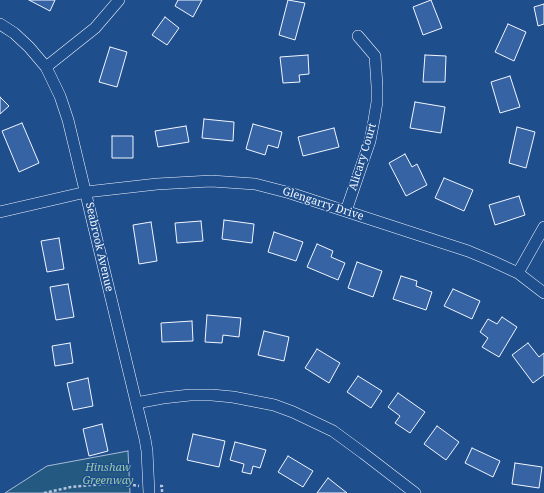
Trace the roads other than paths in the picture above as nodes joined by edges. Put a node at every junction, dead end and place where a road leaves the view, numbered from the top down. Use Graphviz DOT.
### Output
graph roads {
  1 [pos="119,0"];
  2 [pos="0,24"];
  3 [pos="358,36"];
  4 [pos="46,67"];
  5 [pos="86,192"];
  6 [pos="346,211"];
  7 [pos="0,212"];
  8 [pos="544,227"];
  9 [pos="518,273"];
  10 [pos="544,293"];
  11 [pos="136,403"];
  12 [pos="149,493"];
  13 [pos="415,493"];
  1 -- 4 [label="street"];
  2 -- 4 [label="street, Seabrook Avenue"];
  3 -- 6 [label="street, Alicary Court"];
  4 -- 5 [label="street, Seabrook Avenue"];
  5 -- 6 [label="street, Glengarry Drive"];
  5 -- 7 [label="street, Glengarry Drive"];
  5 -- 11 [label="street, Seabrook Avenue"];
  6 -- 9 [label="street, Glengarry Drive"];
  8 -- 9 [label="street"];
  9 -- 10 [label="street, Glengarry Drive"];
  11 -- 12 [label="street, Seabrook Avenue"];
  11 -- 13 [label="street"];
}
